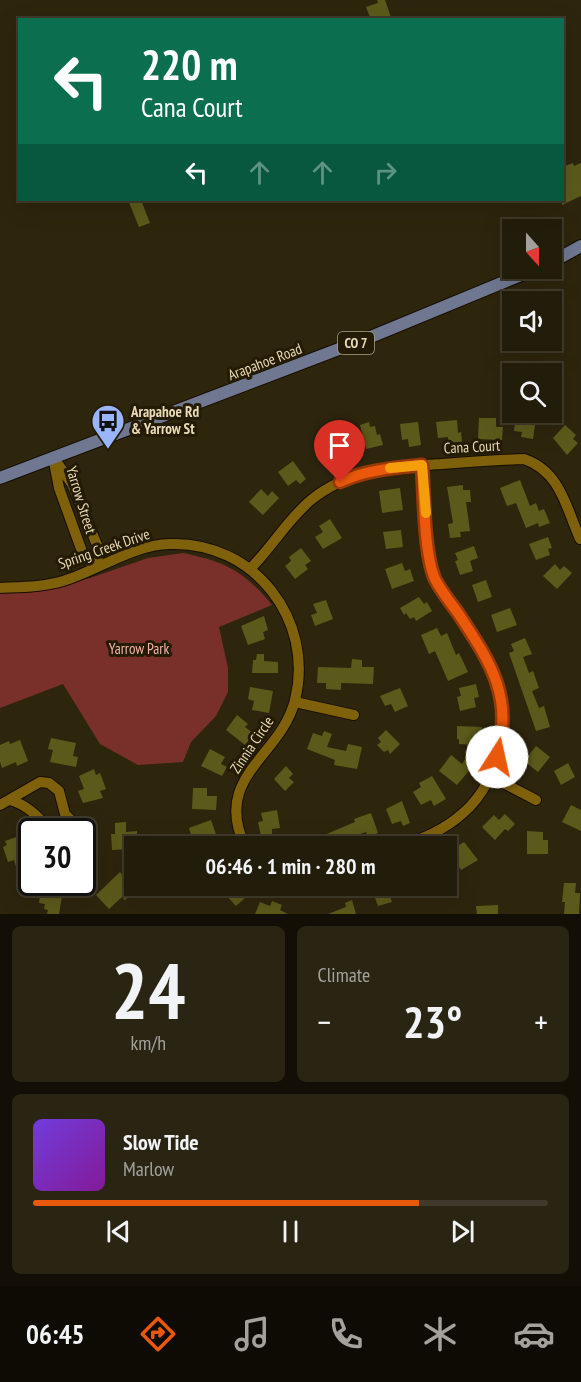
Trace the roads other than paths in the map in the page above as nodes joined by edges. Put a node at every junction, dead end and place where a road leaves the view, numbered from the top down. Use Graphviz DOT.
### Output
graph roads {
  1 [pos="581,246"];
  2 [pos="562,256"];
  3 [pos="511,279"];
  4 [pos="54,457"];
  5 [pos="422,465"];
  6 [pos="0,478"];
  7 [pos="580,539"];
  8 [pos="96,567"];
  9 [pos="250,568"];
  10 [pos="0,588"];
  11 [pos="295,702"];
  12 [pos="354,715"];
  13 [pos="490,776"];
  14 [pos="536,800"];
  15 [pos="5,802"];
  16 [pos="40,818"];
  17 [pos="69,818"];
  18 [pos="242,836"];
  19 [pos="425,836"];
  1 -- 2 [label="main road"];
  3 -- 4 [label="main road, Arapahoe Road / CO 7"];
  4 -- 6 [label="main road, Arapahoe Road / CO 7"];
  4 -- 8 [label="street, Yarrow Street"];
  4 -- 8 [label="street, Yarrow Street"];
  5 -- 7 [label="street, Cana Court"];
  5 -- 9 [label="street, Cana Court"];
  5 -- 13 [label="street"];
  8 -- 9 [label="street, Spring Creek Drive"];
  8 -- 10 [label="street, Spring Creek Drive"];
  9 -- 11 [label="street, Zinnia Circle"];
  11 -- 12 [label="street"];
  11 -- 18 [label="street, Zinnia Circle"];
  13 -- 14 [label="street"];
  13 -- 19 [label="street"];
  15 -- 16 [label="street"];
  15 -- 17 [label="street"];
}
